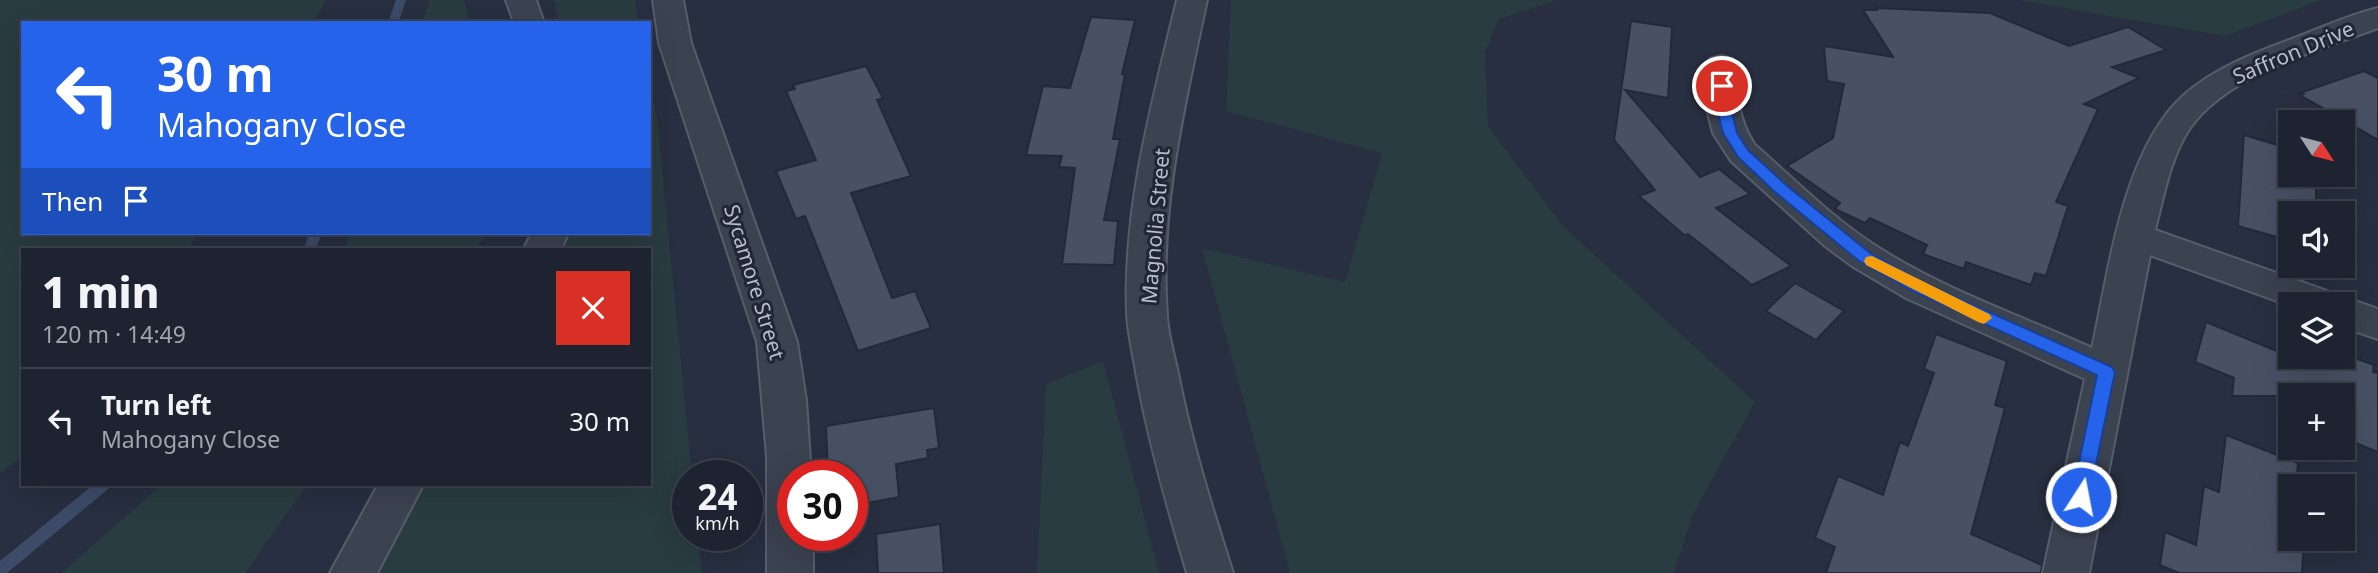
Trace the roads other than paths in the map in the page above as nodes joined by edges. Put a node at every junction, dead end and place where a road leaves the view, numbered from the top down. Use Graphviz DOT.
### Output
graph roads {
  1 [pos="521,0"];
  2 [pos="668,0"];
  3 [pos="1192,0"];
  4 [pos="2378,17"];
  5 [pos="528,21"];
  6 [pos="1721,66"];
  7 [pos="2135,236"];
  8 [pos="2292,292"];
  9 [pos="2355,316"];
  10 [pos="2378,325"];
  11 [pos="2106,372"];
  12 [pos="400,486"];
  13 [pos="353,573"];
  14 [pos="790,573"];
  15 [pos="1210,573"];
  16 [pos="2066,573"];
  1 -- 5 [label="street"];
  2 -- 14 [label="street, Sycamore Street"];
  3 -- 15 [label="street, Magnolia Street"];
  4 -- 7 [label="street, Saffron Drive"];
  6 -- 11 [label="street"];
  7 -- 8 [label="street"];
  7 -- 11 [label="street, Saffron Drive"];
  9 -- 10 [label="street"];
  11 -- 16 [label="street, Saffron Drive"];
  12 -- 13 [label="street"];
}
